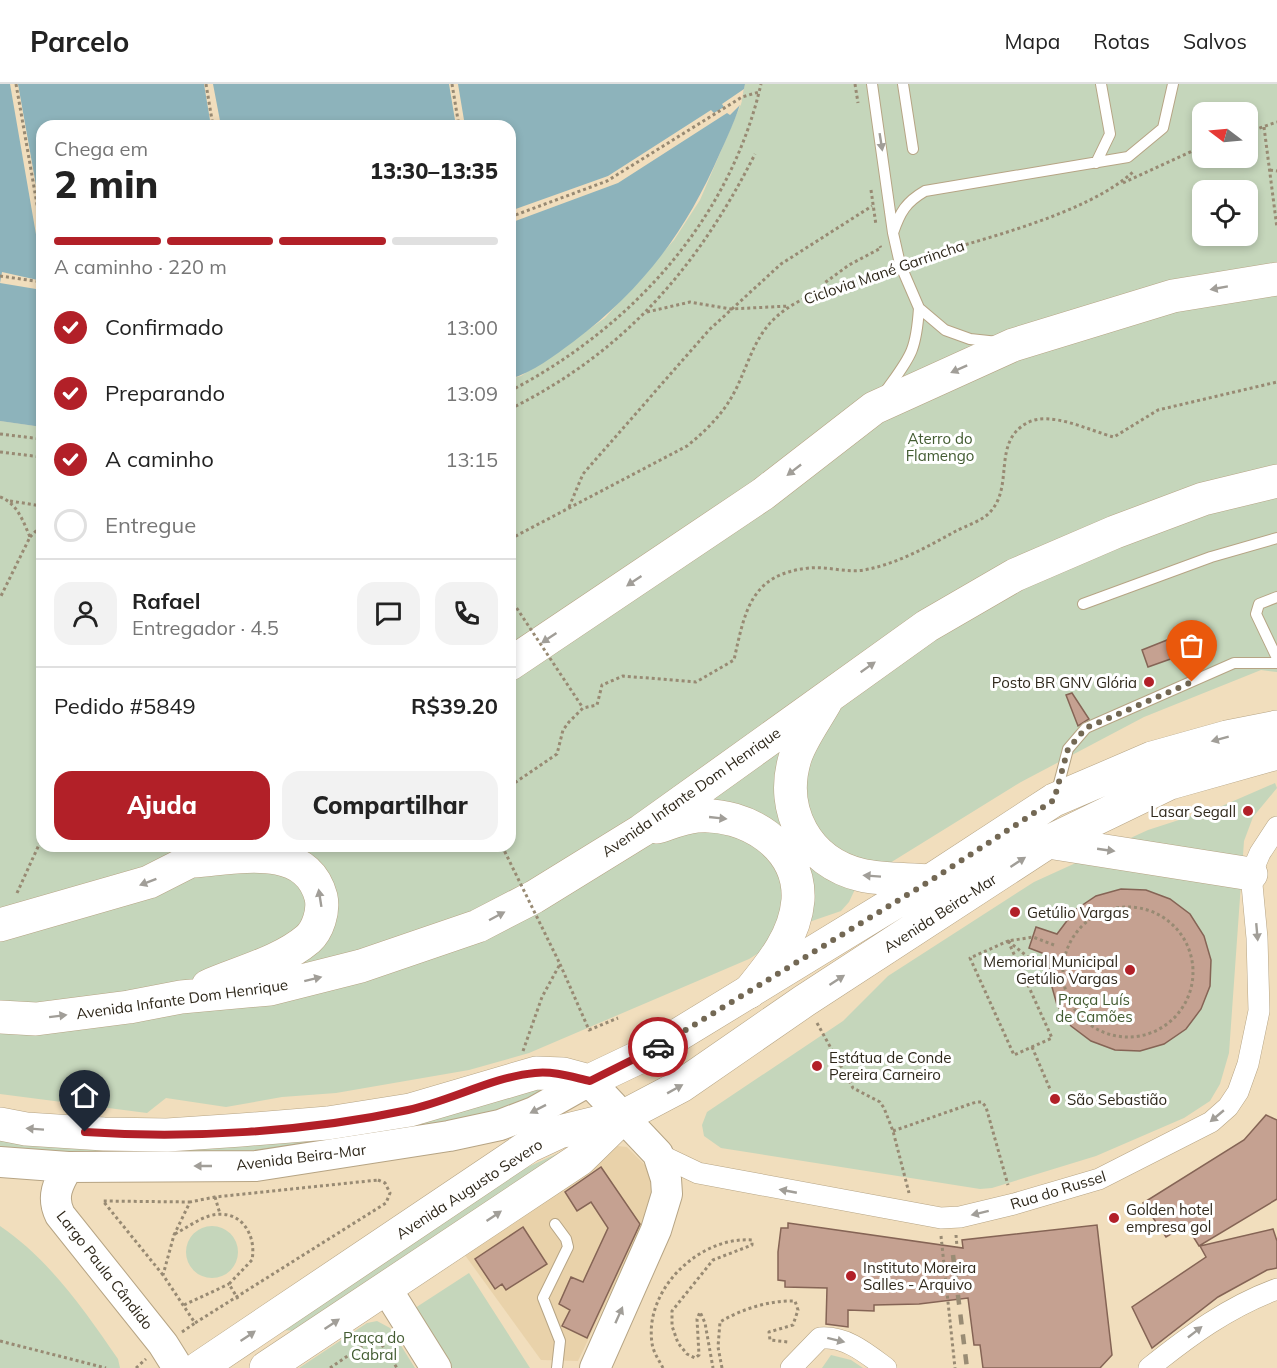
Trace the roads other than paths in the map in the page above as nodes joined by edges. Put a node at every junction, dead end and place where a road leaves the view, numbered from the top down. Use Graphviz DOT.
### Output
graph roads {
  1 [pos="872,84"];
  2 [pos="903,84"];
  3 [pos="1101,84"];
  4 [pos="1173,84"];
  5 [pos="913,149"];
  6 [pos="1096,163"];
  7 [pos="893,233"];
  8 [pos="1277,279"];
  9 [pos="919,308"];
  10 [pos="1013,345"];
  11 [pos="874,408"];
  12 [pos="1277,481"];
  13 [pos="1277,538"];
  14 [pos="1277,597"];
  15 [pos="1083,604"];
  16 [pos="1277,658"];
  17 [pos="516,660"];
  18 [pos="1277,663"];
  19 [pos="830,694"];
  20 [pos="1277,727"];
  21 [pos="1277,753"];
  22 [pos="1054,800"];
  23 [pos="1277,827"];
  24 [pos="641,831"];
  25 [pos="1048,842"];
  26 [pos="206,853"];
  27 [pos="1251,874"];
  28 [pos="930,881"];
  29 [pos="1,925"];
  30 [pos="749,992"];
  31 [pos="182,997"];
  32 [pos="0,1017"];
  33 [pos="590,1081"];
  34 [pos="624,1116"];
  35 [pos="0,1124"];
  36 [pos="658,1154"];
  37 [pos="0,1162"];
  38 [pos="68,1167"];
  39 [pos="555,1224"];
  40 [pos="386,1288"];
  41 [pos="1277,1289"];
  42 [pos="178,1368"];
  43 [pos="199,1368"];
  44 [pos="266,1368"];
  45 [pos="436,1368"];
  46 [pos="558,1368"];
  47 [pos="595,1368"];
  48 [pos="791,1368"];
  49 [pos="886,1368"];
  50 [pos="1149,1368"];
  1 -- 7 [label="lane, one-way"];
  2 -- 5 [label="lane"];
  3 -- 6 [label="lane"];
  4 -- 6 [label="lane"];
  6 -- 7 [label="lane"];
  7 -- 9 [label="lane"];
  8 -- 10 [label="main road, one-way"];
  9 -- 10 [label="lane"];
  9 -- 11 [label="lane"];
  10 -- 11 [label="main road, one-way"];
  11 -- 17 [label="main road, one-way"];
  19 -- 12 [label="main road, Avenida Infante Dom Henrique, one-way"];
  13 -- 15 [label="lane"];
  14 -- 16 [label="lane"];
  18 -- 22 [label="lane"];
  19 -- 24 [label="main road, Avenida Infante Dom Henrique"];
  28 -- 19 [label="main road, one-way"];
  20 -- 22 [label="main road, Avenida Beira-Mar, one-way"];
  21 -- 25 [label="main road, Avenida Beira-Mar"];
  22 -- 28 [label="main road, Avenida Beira-Mar"];
  23 -- 27 [label="street"];
  24 -- 30 [label="main road, one-way"];
  31 -- 24 [label="main road, Avenida Infante Dom Henrique, one-way"];
  25 -- 27 [label="main road, one-way"];
  34 -- 25 [label="main road, Avenida Beira-Mar, one-way"];
  26 -- 29 [label="main road, one-way"];
  31 -- 26 [label="main road, one-way"];
  27 -- 36 [label="street, Rua do Russel, one-way"];
  28 -- 30 [label="main road, Avenida Beira-Mar"];
  30 -- 33 [label="main road, Avenida Beira-Mar"];
  32 -- 31 [label="main road, Avenida Infante Dom Henrique, one-way"];
  33 -- 34 [label="main road, Rua do Russel"];
  33 -- 35 [label="main road, Avenida Beira-Mar, one-way"];
  33 -- 38 [label="main road, Avenida Beira-Mar, one-way"];
  34 -- 36 [label="main road, Rua do Russel"];
  40 -- 34 [label="main road, one-way"];
  43 -- 34 [label="main road, Avenida Augusto Severo, one-way"];
  47 -- 36 [label="main road, Rua do Russel, one-way"];
  37 -- 38 [label="main road, Avenida Beira-Mar"];
  38 -- 42 [label="main road, Largo Paula Cândido"];
  39 -- 46 [label="lane"];
  44 -- 40 [label="main road, one-way"];
  40 -- 45 [label="main road"];
  50 -- 41 [label="street, one-way"];
  48 -- 49 [label="street, one-way"];
}
